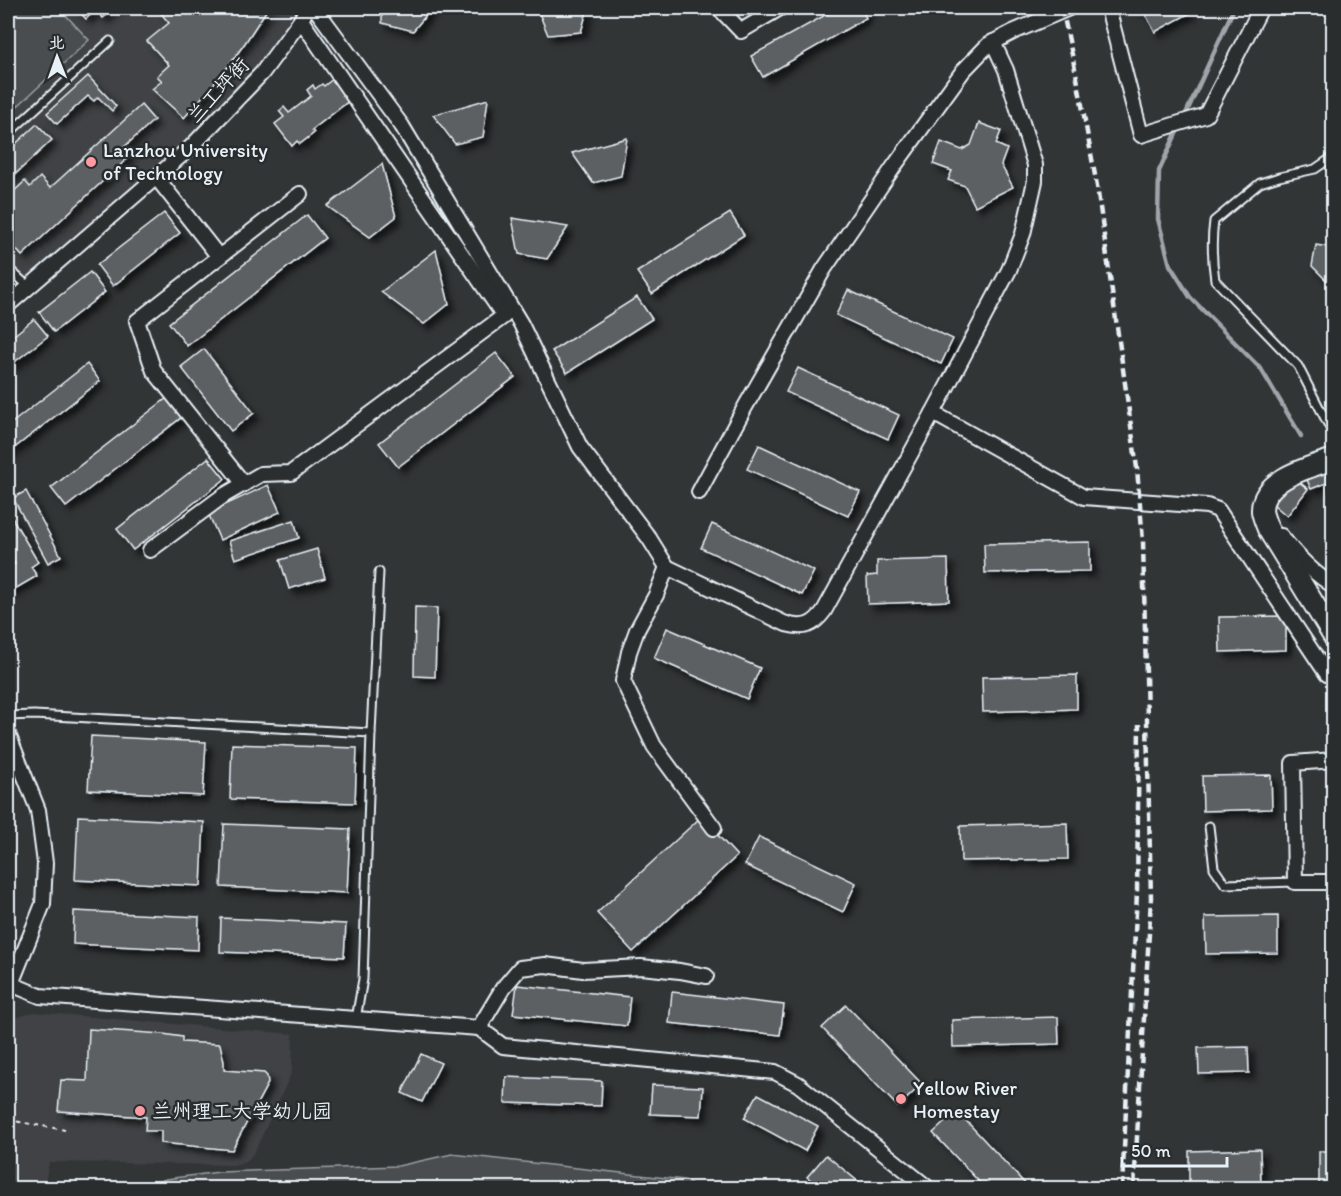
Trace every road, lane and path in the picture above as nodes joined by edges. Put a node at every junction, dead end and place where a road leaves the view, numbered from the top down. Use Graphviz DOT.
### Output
graph roads {
  1 [pos="315,8"];
  2 [pos="719,8"];
  3 [pos="780,8"];
  4 [pos="1069,8"];
  5 [pos="1108,8"];
  6 [pos="1261,8"];
  7 [pos="304,14"];
  8 [pos="110,41"];
  9 [pos="993,42"];
  10 [pos="8,134"];
  11 [pos="1334,156"];
  12 [pos="156,177"];
  13 [pos="300,194"];
  14 [pos="219,257"];
  15 [pos="8,268"];
  16 [pos="29,287"];
  17 [pos="8,305"];
  18 [pos="933,413"];
  19 [pos="1334,436"];
  20 [pos="1334,459"];
  21 [pos="244,484"];
  22 [pos="699,492"];
  23 [pos="1262,512"];
  24 [pos="150,550"];
  25 [pos="667,567"];
  26 [pos="379,572"];
  27 [pos="1334,586"];
  28 [pos="1334,637"];
  29 [pos="1334,678"];
  30 [pos="8,716"];
  31 [pos="371,733"];
  32 [pos="8,734"];
  33 [pos="1334,760"];
  34 [pos="1209,826"];
  35 [pos="714,828"];
  36 [pos="1295,882"];
  37 [pos="1334,882"];
  38 [pos="706,976"];
  39 [pos="9,987"];
  40 [pos="356,1019"];
  41 [pos="479,1028"];
  42 [pos="8,1120"];
  43 [pos="65,1130"];
  44 [pos="928,1188"];
  1 -- 25 [label="street"];
  2 -- 3 [label="street"];
  4 -- 9 [label="street"];
  5 -- 6 [label="street"];
  7 -- 12 [label="street, 兰工坪街"];
  7 -- 21 [label="street"];
  8 -- 10 [label="lane"];
  9 -- 18 [label="street"];
  9 -- 22 [label="street"];
  11 -- 19 [label="lane"];
  12 -- 14 [label="street"];
  12 -- 16 [label="street, 兰工坪街"];
  13 -- 14 [label="street"];
  14 -- 21 [label="street"];
  15 -- 16 [label="lane"];
  16 -- 17 [label="street, 兰工坪街"];
  18 -- 25 [label="street"];
  18 -- 29 [label="street"];
  20 -- 23 [label="street"];
  21 -- 24 [label="street"];
  23 -- 27 [label="street"];
  23 -- 28 [label="street"];
  25 -- 35 [label="street"];
  26 -- 31 [label="lane"];
  30 -- 31 [label="lane"];
  31 -- 40 [label="lane"];
  32 -- 39 [label="street"];
  33 -- 36 [label="street"];
  34 -- 36 [label="lane"];
  36 -- 37 [label="street"];
  38 -- 41 [label="street"];
  39 -- 40 [label="street"];
  40 -- 41 [label="street"];
  41 -- 44 [label="street"];
  42 -- 43 [label="path"];
}
